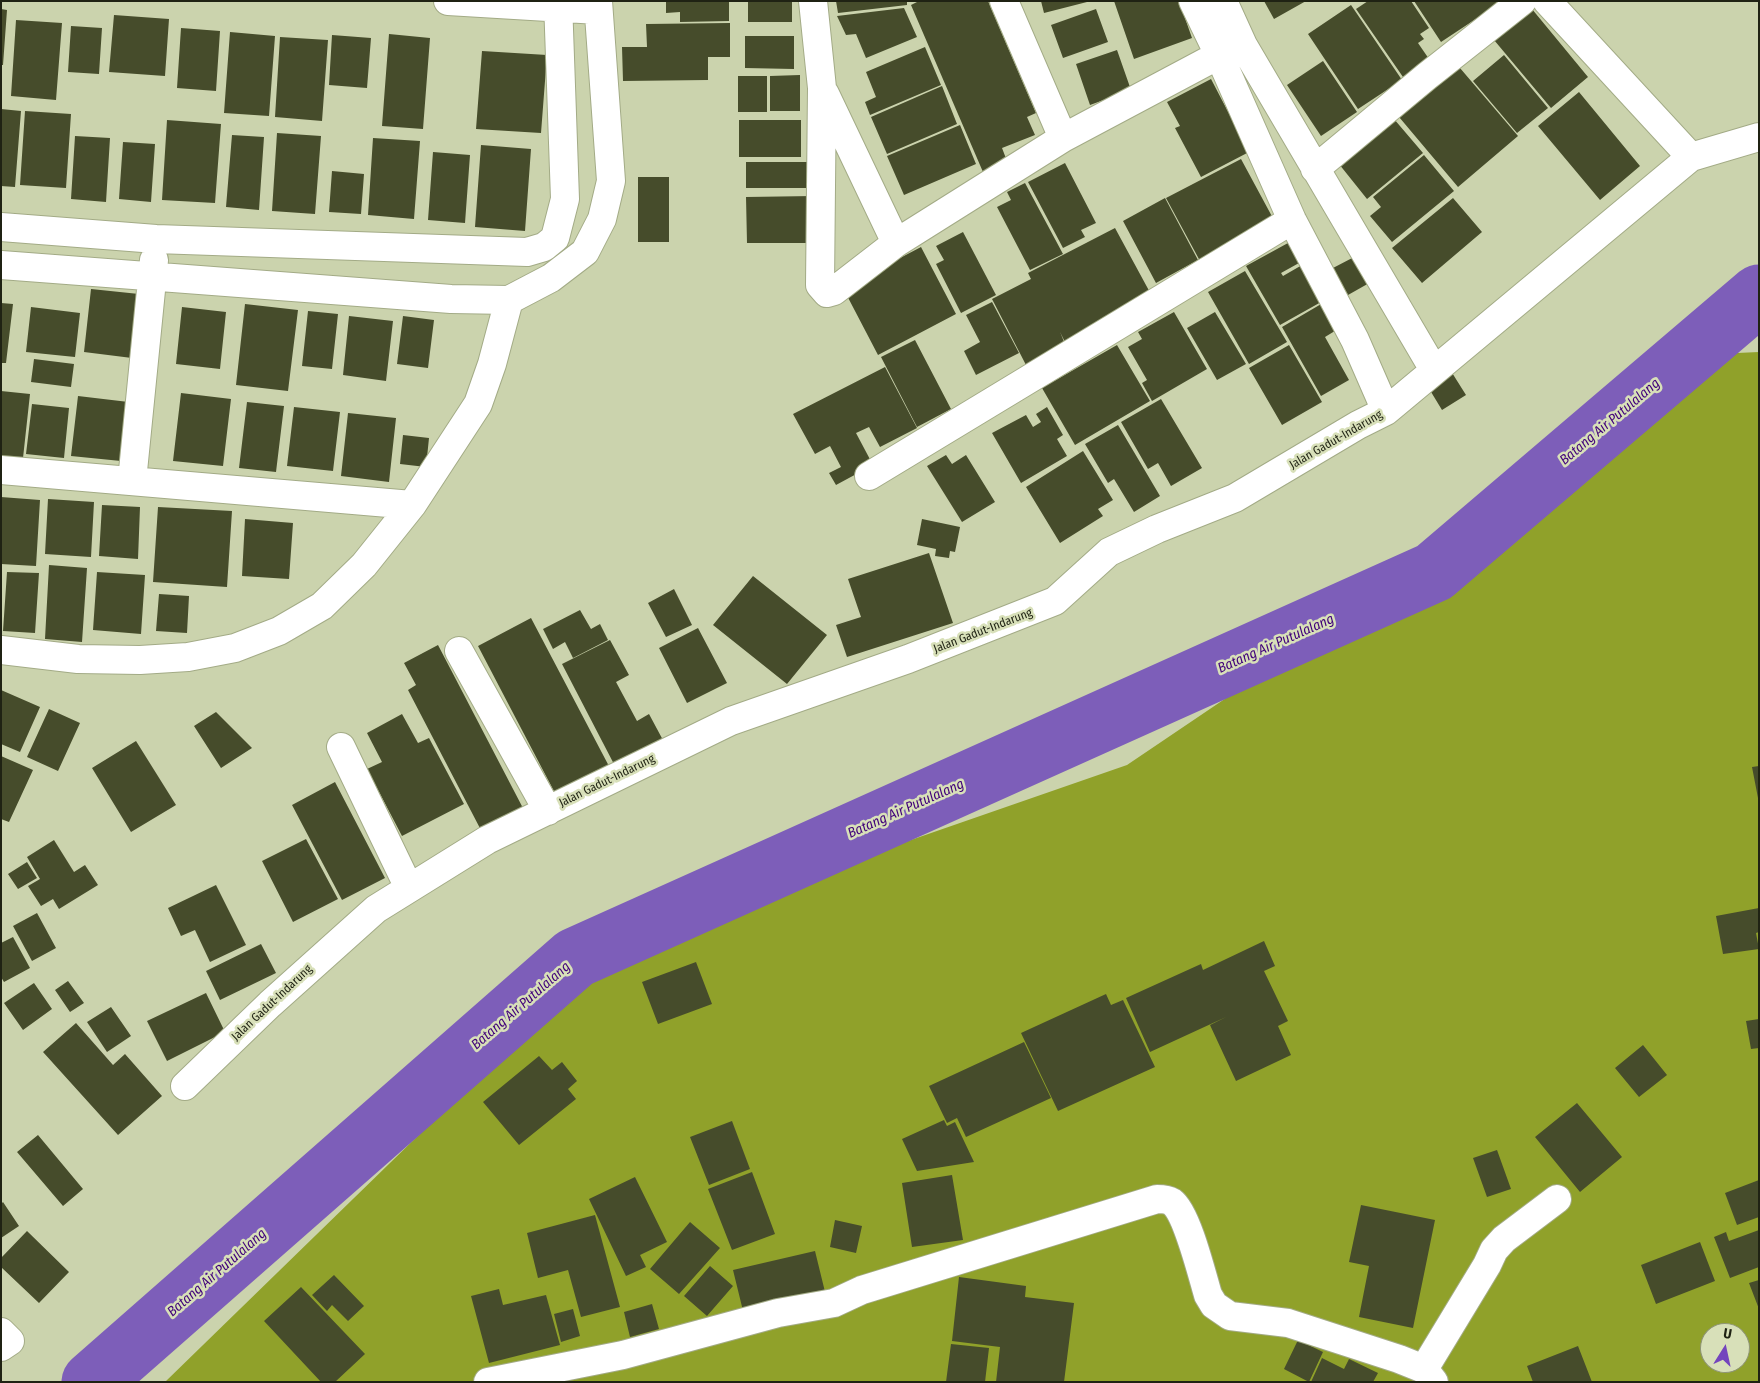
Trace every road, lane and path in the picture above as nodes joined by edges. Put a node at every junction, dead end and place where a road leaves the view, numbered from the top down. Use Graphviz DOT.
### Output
graph roads {
  1 [pos="448,1"];
  2 [pos="812,1"];
  3 [pos="1004,1"];
  4 [pos="1193,1"];
  5 [pos="1223,1"];
  6 [pos="1522,1"];
  7 [pos="1547,1"];
  8 [pos="558,5"];
  9 [pos="598,6"];
  10 [pos="1219,55"];
  11 [pos="822,88"];
  12 [pos="1759,137"];
  13 [pos="1063,138"];
  14 [pos="1691,157"];
  15 [pos="1315,169"];
  16 [pos="1292,220"];
  17 [pos="1,227"];
  18 [pos="156,239"];
  19 [pos="896,243"];
  20 [pos="1,265"];
  21 [pos="151,277"];
  22 [pos="509,300"];
  23 [pos="1434,370"];
  24 [pos="1386,411"];
  25 [pos="1,470"];
  26 [pos="869,476"];
  27 [pos="132,482"];
  28 [pos="412,505"];
  29 [pos="1,650"];
  30 [pos="459,651"];
  31 [pos="341,747"];
  32 [pos="548,811"];
  33 [pos="409,888"];
  34 [pos="185,1086"];
  35 [pos="1557,1199"];
  36 [pos="1429,1376"];
  37 [pos="488,1382"];
  1 -- 8 [label="street"];
  2 -- 11 [label="street"];
  3 -- 13 [label="street"];
  4 -- 10 [label="street"];
  5 -- 15 [label="street"];
  6 -- 15 [label="street"];
  7 -- 14 [label="street"];
  8 -- 9 [label="street"];
  8 -- 18 [label="street"];
  9 -- 22 [label="street"];
  10 -- 13 [label="street"];
  10 -- 16 [label="street"];
  11 -- 19 [label="street"];
  11 -- 19 [label="street"];
  12 -- 14 [label="street, Jalan Gadut-Indarung"];
  13 -- 19 [label="street"];
  14 -- 23 [label="street, Jalan Gadut-Indarung"];
  15 -- 23 [label="street"];
  16 -- 24 [label="street"];
  16 -- 26 [label="street"];
  17 -- 18 [label="street"];
  18 -- 21 [label="street"];
  20 -- 21 [label="street"];
  21 -- 22 [label="street"];
  21 -- 27 [label="street"];
  22 -- 28 [label="street"];
  23 -- 24 [label="street, Jalan Gadut-Indarung"];
  24 -- 32 [label="street, Jalan Gadut-Indarung"];
  25 -- 27 [label="street"];
  27 -- 28 [label="street"];
  28 -- 29 [label="street"];
  30 -- 32 [label="street"];
  31 -- 33 [label="street"];
  32 -- 33 [label="street, Jalan Gadut-Indarung"];
  33 -- 34 [label="street, Jalan Gadut-Indarung"];
  35 -- 36 [label="street"];
  36 -- 37 [label="street"];
}
